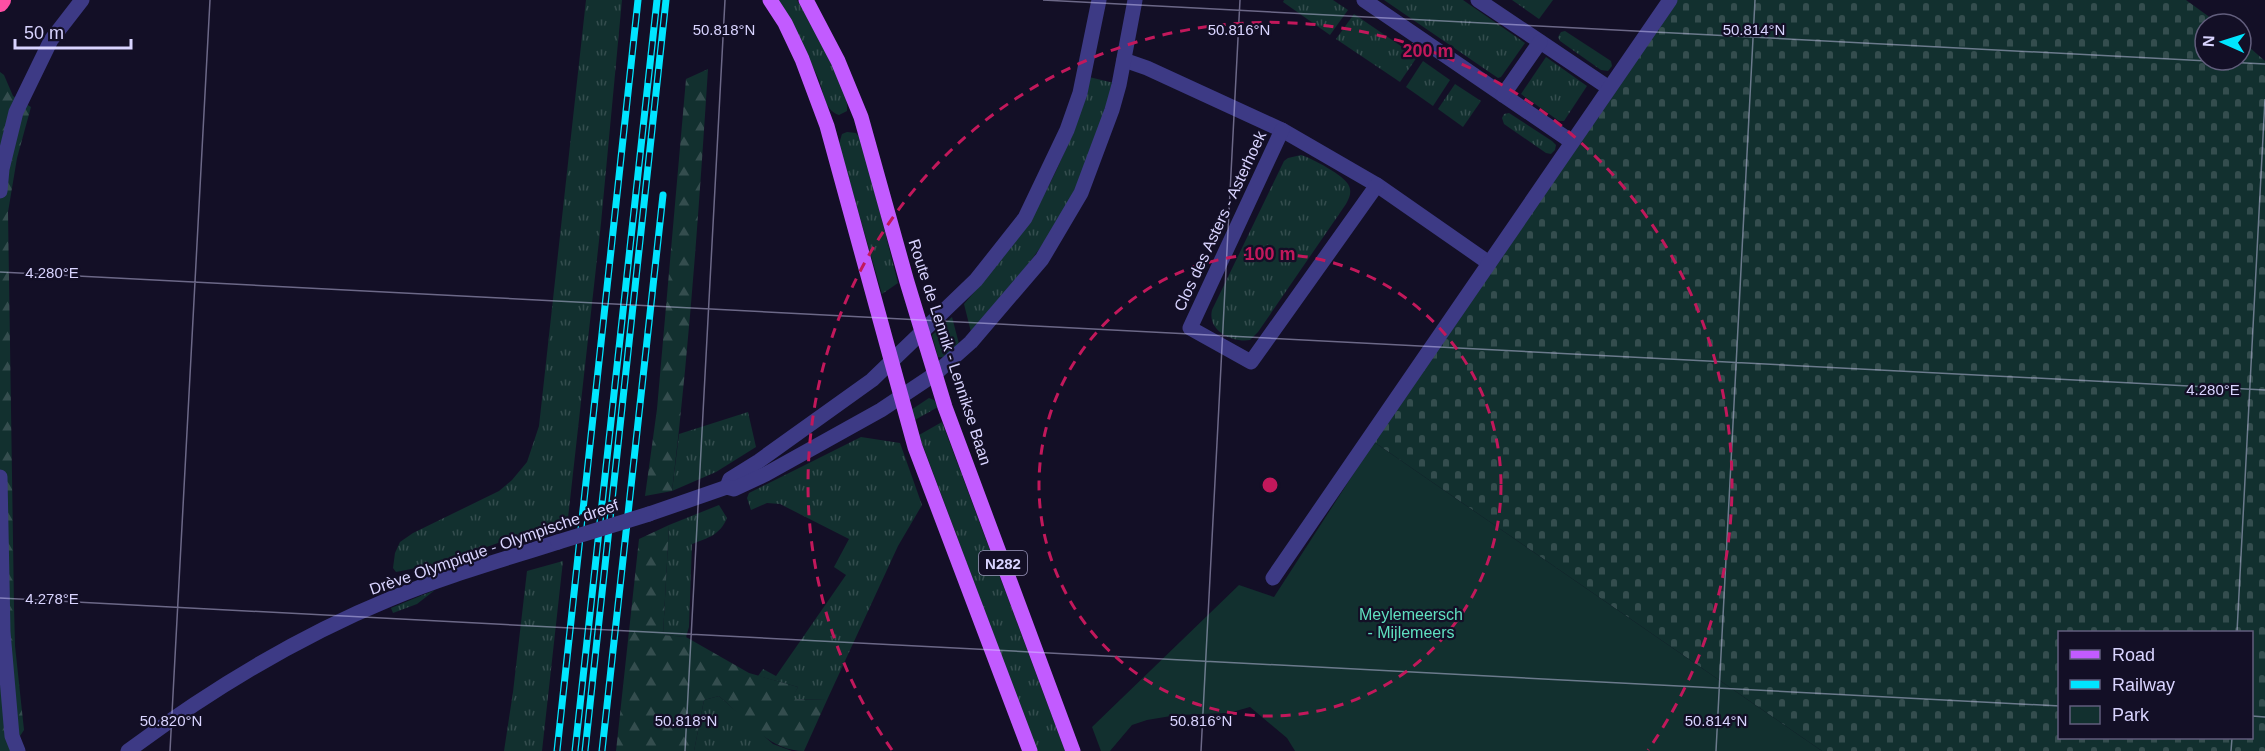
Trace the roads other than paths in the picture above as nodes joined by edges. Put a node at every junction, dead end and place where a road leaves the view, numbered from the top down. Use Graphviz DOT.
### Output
graph roads {
  1 [pos="82,0"];
  2 [pos="770,0"];
  3 [pos="806,0"];
  4 [pos="1099,0"];
  5 [pos="1135,0"];
  6 [pos="1364,0"];
  7 [pos="1478,0"];
  8 [pos="1670,0"];
  9 [pos="1540,42"];
  10 [pos="1124,60"];
  11 [pos="1609,88"];
  12 [pos="1503,95"];
  13 [pos="1281,130"];
  14 [pos="1572,142"];
  15 [pos="1377,185"];
  16 [pos="0,191"];
  17 [pos="1489,263"];
  18 [pos="922,333"];
  19 [pos="891,362"];
  20 [pos="935,374"];
  21 [pos="901,397"];
  22 [pos="0,477"];
  23 [pos="727,487"];
  24 [pos="1273,578"];
  25 [pos="18,751"];
  26 [pos="128,751"];
  27 [pos="1030,751"];
  28 [pos="1073,751"];
  1 -- 16 [label="street"];
  2 -- 19 [label="main road, N282"];
  3 -- 18 [label="main road, Route de Lennik - Lennikse Baan / N282"];
  4 -- 18 [label="street, Drève Olympique - Olympische dreef"];
  5 -- 10 [label="street, Drève Olympique - Olympische dreef"];
  6 -- 12 [label="street"];
  7 -- 9 [label="street"];
  8 -- 11 [label="street"];
  9 -- 11 [label="street"];
  9 -- 12 [label="street"];
  10 -- 13 [label="street"];
  10 -- 20 [label="street, Drève Olympique - Olympische dreef"];
  11 -- 14 [label="street"];
  12 -- 14 [label="street"];
  13 -- 15 [label="street"];
  13 -- 15 [label="street, Clos des Asters - Asterhoek"];
  14 -- 17 [label="street"];
  15 -- 17 [label="street"];
  17 -- 24 [label="street"];
  18 -- 19 [label="street, Drève Olympique - Olympische dreef"];
  18 -- 20 [label="main road, Route de Lennik - Lennikse Baan / N282"];
  19 -- 21 [label="main road, N282"];
  19 -- 23 [label="street, Drève Olympique - Olympische dreef"];
  20 -- 21 [label="street, Drève Olympique - Olympische dreef"];
  20 -- 28 [label="main road, Route de Lennik - Lennikse Baan / N282"];
  21 -- 23 [label="street, Drève Olympique - Olympische dreef"];
  21 -- 27 [label="main road, N282"];
  22 -- 25 [label="street"];
  23 -- 26 [label="street, Drève Olympique - Olympische dreef, bridge"];
}
